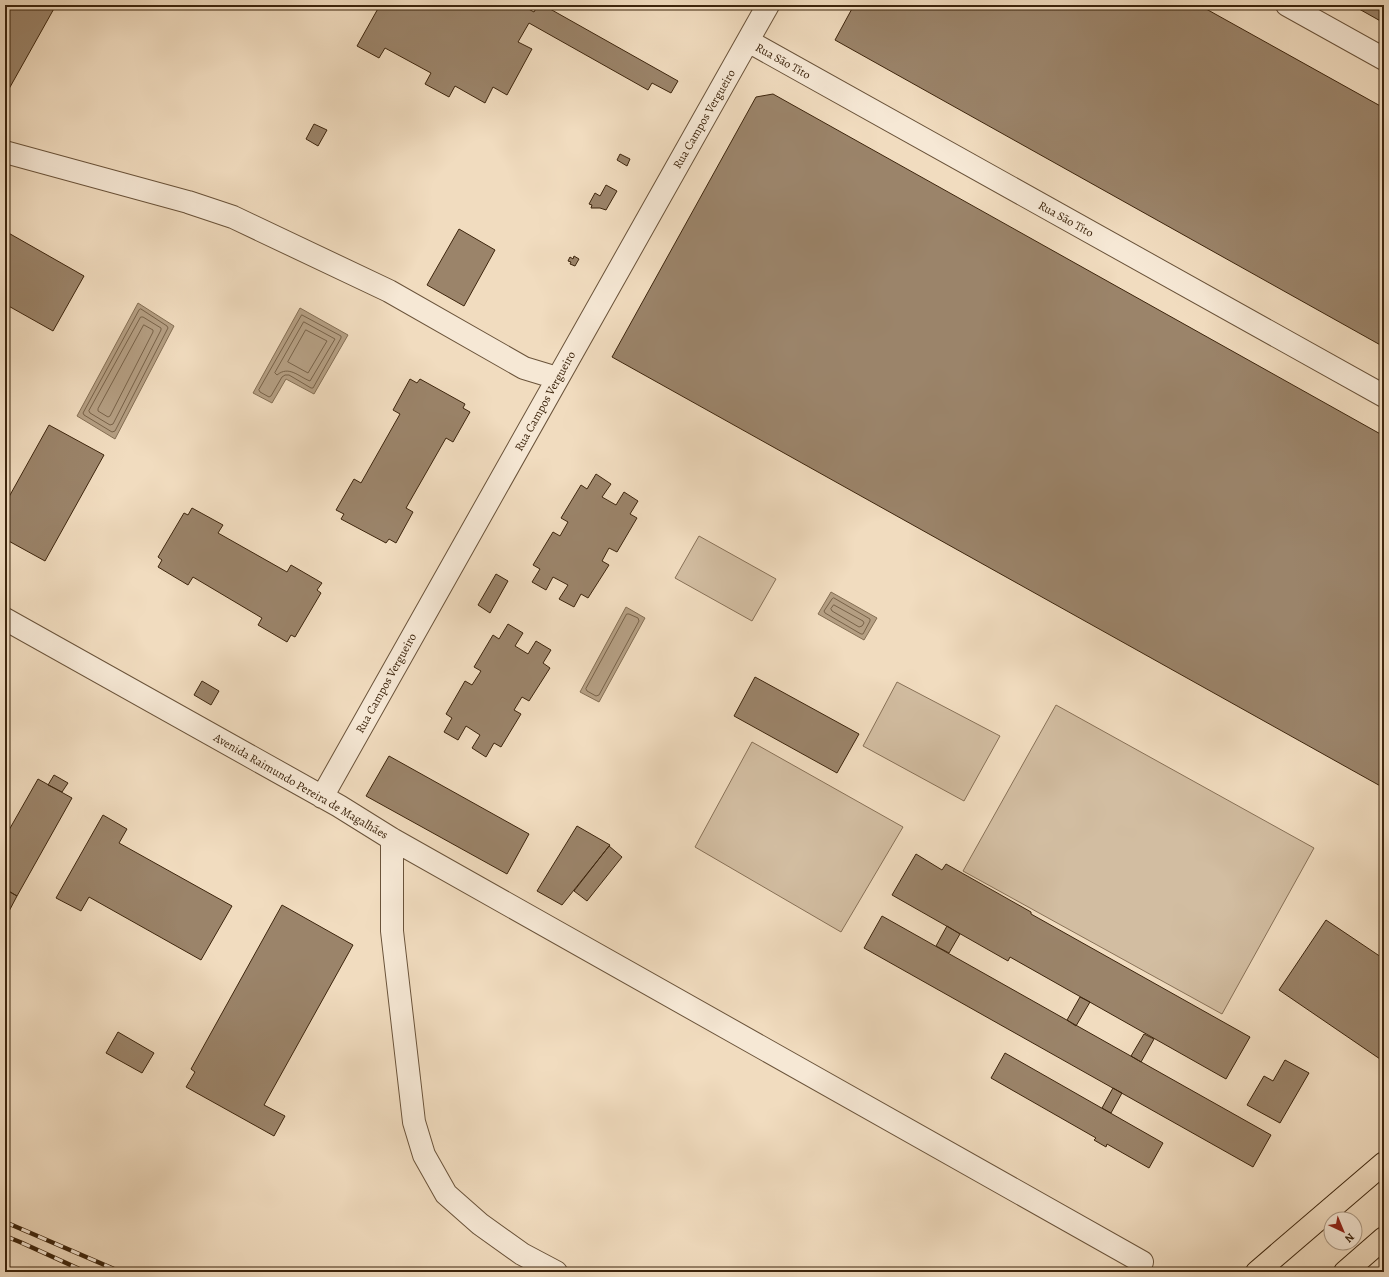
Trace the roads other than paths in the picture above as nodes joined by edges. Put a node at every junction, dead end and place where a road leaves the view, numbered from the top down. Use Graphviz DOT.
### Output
graph roads {
  1 [pos="768,5"];
  2 [pos="1287,5"];
  3 [pos="748,41"];
  4 [pos="1384,59"];
  5 [pos="5,152"];
  6 [pos="557,378"];
  7 [pos="1384,396"];
  8 [pos="5,619"];
  9 [pos="322,797"];
  10 [pos="392,838"];
  11 [pos="1384,1163"];
  12 [pos="1384,1238"];
  13 [pos="1142,1262"];
  14 [pos="556,1272"];
  15 [pos="1257,1272"];
  16 [pos="1345,1272"];
  1 -- 3 [label="street, Rua Campos Vergueiro"];
  2 -- 4 [label="street"];
  3 -- 6 [label="street, Rua Campos Vergueiro"];
  3 -- 7 [label="street, Rua São Tito"];
  5 -- 6 [label="street"];
  6 -- 9 [label="street, Rua Campos Vergueiro"];
  8 -- 9 [label="street, Avenida Raimundo Pereira de Magalhães"];
  9 -- 10 [label="street, Avenida Raimundo Pereira de Magalhães"];
  10 -- 13 [label="street"];
  10 -- 14 [label="street, Avenida Raimundo Pereira de Magalhães"];
  11 -- 15 [label="highway"];
  12 -- 16 [label="highway"];
}
